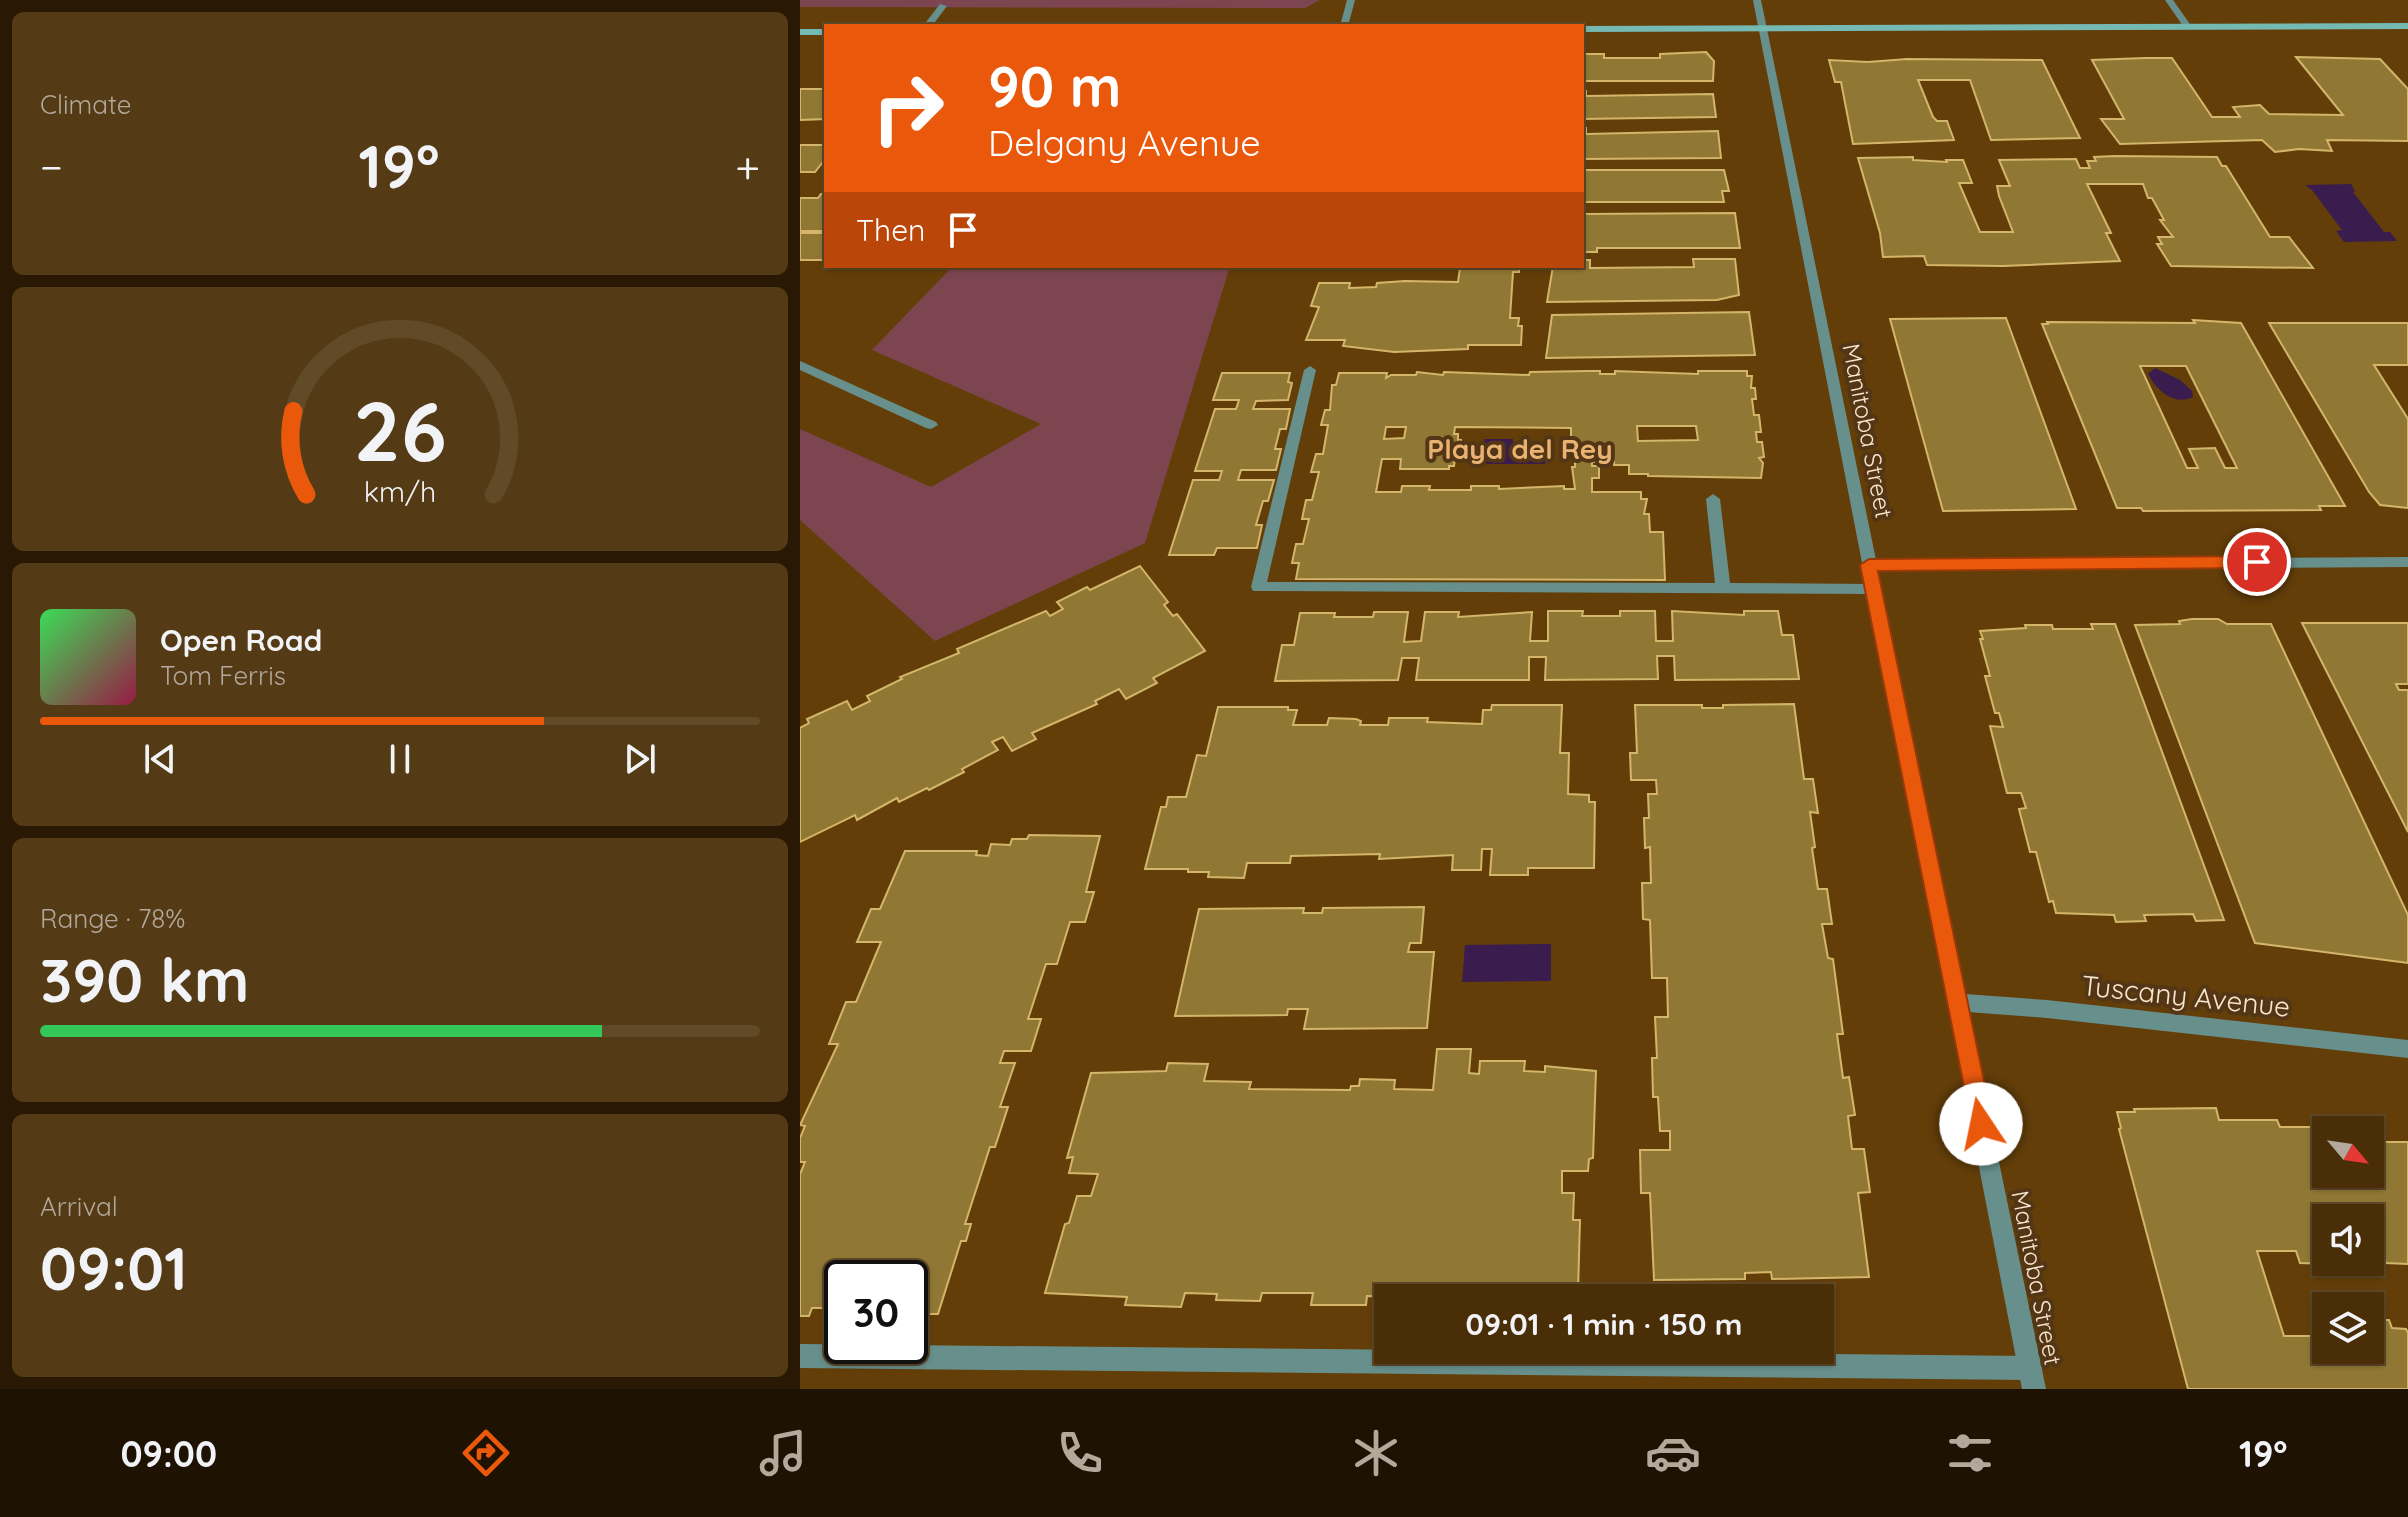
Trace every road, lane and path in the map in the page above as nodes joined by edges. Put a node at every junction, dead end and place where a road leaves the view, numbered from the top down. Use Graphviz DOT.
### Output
graph roads {
  1 [pos="1351,0"];
  2 [pos="1757,0"];
  3 [pos="2169,0"];
  4 [pos="943,6"];
  5 [pos="929,24"];
  6 [pos="1345,24"];
  7 [pos="2408,26"];
  8 [pos="2188,27"];
  9 [pos="1761,28"];
  10 [pos="1584,29"];
  11 [pos="800,32"];
  12 [pos="824,32"];
  13 [pos="800,365"];
  14 [pos="1310,370"];
  15 [pos="931,425"];
  16 [pos="1713,499"];
  17 [pos="2408,562"];
  18 [pos="1869,565"];
  19 [pos="1723,588"];
  20 [pos="1874,589"];
  21 [pos="1957,1002"];
  22 [pos="2408,1049"];
  23 [pos="800,1356"];
  24 [pos="2032,1378"];
  1 -- 6 [label="street"];
  2 -- 9 [label="street, Manitoba Street"];
  3 -- 8 [label="street"];
  4 -- 5 [label="street"];
  7 -- 8 [label="main road"];
  8 -- 9 [label="main road"];
  9 -- 10 [label="main road"];
  9 -- 18 [label="street, Manitoba Street"];
  11 -- 12 [label="main road"];
  13 -- 15 [label="street"];
  14 -- 19 [label="street"];
  16 -- 19 [label="street"];
  17 -- 18 [label="street"];
  18 -- 20 [label="street, Manitoba Street"];
  19 -- 20 [label="street"];
  20 -- 21 [label="street, Manitoba Street"];
  21 -- 22 [label="street, Tuscany Avenue"];
  21 -- 24 [label="street, Manitoba Street"];
  23 -- 24 [label="street"];
}
